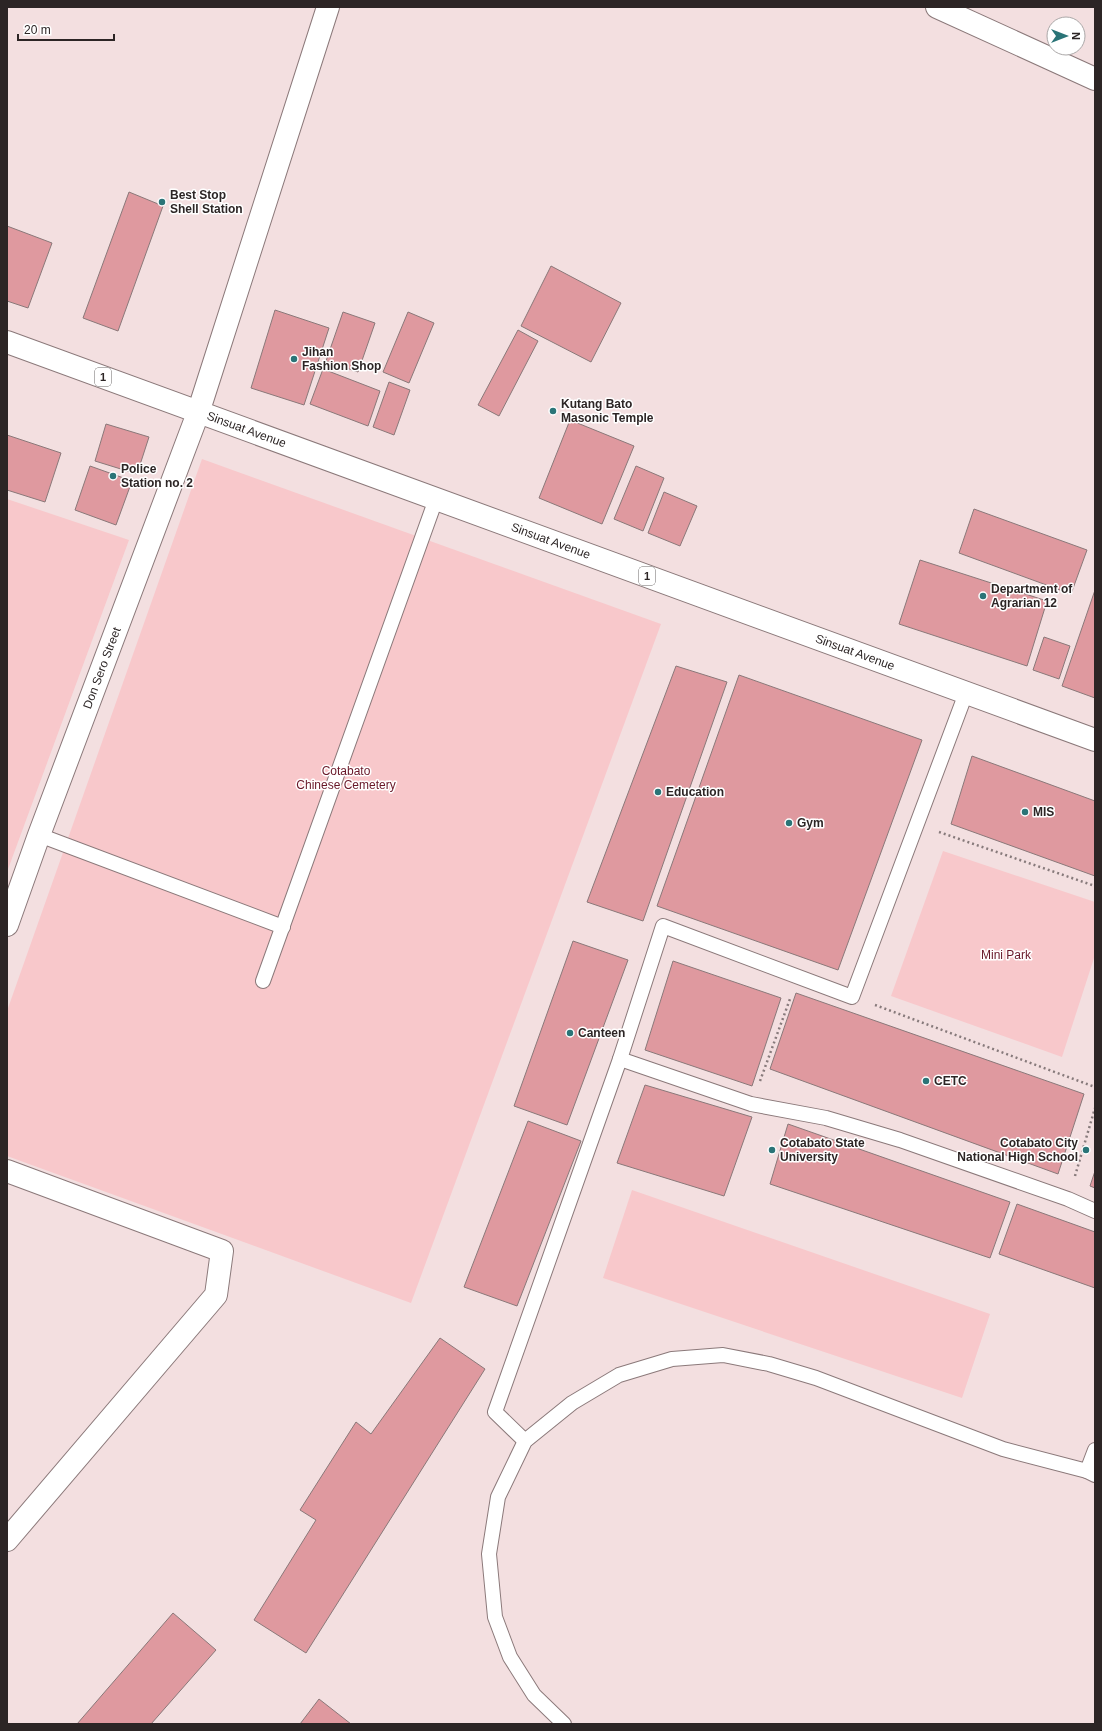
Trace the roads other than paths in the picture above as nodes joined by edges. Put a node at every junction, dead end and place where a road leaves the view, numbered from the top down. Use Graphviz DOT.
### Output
graph roads {
  1 [pos="328,7"];
  2 [pos="937,7"];
  3 [pos="1095,79"];
  4 [pos="7,342"];
  5 [pos="198,413"];
  6 [pos="436,499"];
  7 [pos="966,693"];
  8 [pos="1095,740"];
  9 [pos="39,835"];
  10 [pos="7,925"];
  11 [pos="283,927"];
  12 [pos="263,981"];
  13 [pos="620,1059"];
  14 [pos="7,1171"];
  15 [pos="1095,1211"];
  16 [pos="526,1441"];
  17 [pos="1095,1450"];
  18 [pos="1091,1473"];
  19 [pos="7,1540"];
  20 [pos="564,1724"];
  1 -- 5 [label="main road, Don Sero Street"];
  2 -- 3 [label="main road"];
  4 -- 5 [label="main road, Sinsuat Avenue / 1"];
  5 -- 6 [label="main road, Sinsuat Avenue / 1"];
  5 -- 9 [label="main road, Don Sero Street"];
  6 -- 7 [label="main road, Sinsuat Avenue / 1"];
  6 -- 11 [label="lane"];
  7 -- 8 [label="main road, Sinsuat Avenue / 1"];
  7 -- 13 [label="lane"];
  9 -- 10 [label="main road, Don Sero Street"];
  9 -- 11 [label="lane"];
  11 -- 12 [label="lane"];
  13 -- 15 [label="lane"];
  13 -- 16 [label="lane"];
  14 -- 19 [label="main road"];
  16 -- 18 [label="lane"];
  16 -- 20 [label="lane"];
  17 -- 18 [label="lane"];
}
